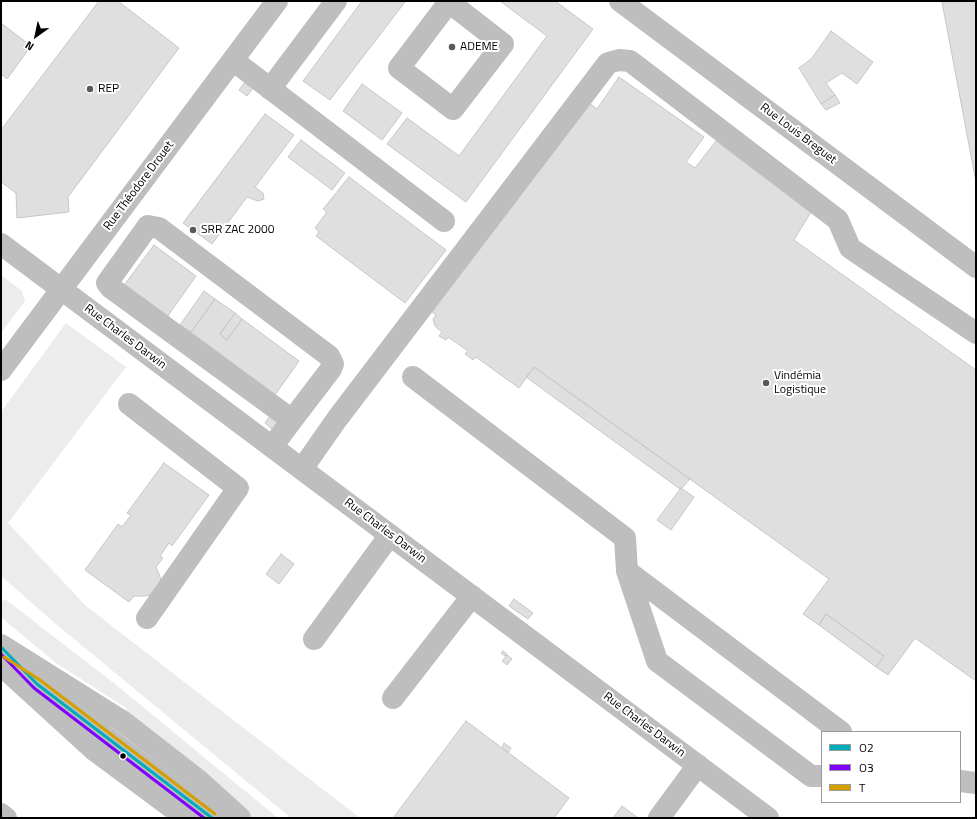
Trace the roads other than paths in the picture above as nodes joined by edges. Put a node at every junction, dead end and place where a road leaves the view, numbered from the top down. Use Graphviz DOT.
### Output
graph roads {
  1 [pos="276,1"];
  2 [pos="336,1"];
  3 [pos="620,1"];
  4 [pos="448,2"];
  5 [pos="234,61"];
  6 [pos="270,89"];
  7 [pos="444,221"];
  8 [pos="1,244"];
  9 [pos="976,267"];
  10 [pos="62,290"];
  11 [pos="976,333"];
  12 [pos="1,370"];
  13 [pos="413,377"];
  14 [pos="129,404"];
  15 [pos="292,420"];
  16 [pos="272,447"];
  17 [pos="302,469"];
  18 [pos="390,535"];
  19 [pos="627,571"];
  20 [pos="472,596"];
  21 [pos="147,618"];
  22 [pos="314,639"];
  23 [pos="1,646"];
  24 [pos="1,661"];
  25 [pos="1,665"];
  26 [pos="37,684"];
  27 [pos="393,698"];
  28 [pos="840,731"];
  29 [pos="698,765"];
  30 [pos="821,776"];
  31 [pos="961,781"];
  32 [pos="976,783"];
  33 [pos="1,814"];
  34 [pos="758,815"];
  35 [pos="6,818"];
  36 [pos="186,818"];
  37 [pos="212,818"];
  38 [pos="240,818"];
  39 [pos="659,818"];
  1 -- 5 [label="street, Rue Théodore Drouet"];
  2 -- 6 [label="street"];
  3 -- 9 [label="street, Rue Louis Breguet"];
  4 -- 4 [label="street"];
  5 -- 6 [label="street"];
  5 -- 10 [label="street, Rue Théodore Drouet"];
  6 -- 7 [label="street"];
  8 -- 10 [label="street, Rue Charles Darwin"];
  10 -- 12 [label="street, Rue Théodore Drouet"];
  10 -- 16 [label="street, Rue Charles Darwin"];
  11 -- 17 [label="street"];
  13 -- 19 [label="street"];
  14 -- 21 [label="street"];
  15 -- 15 [label="street"];
  15 -- 16 [label="street"];
  16 -- 17 [label="street, Rue Charles Darwin"];
  17 -- 18 [label="street, Rue Charles Darwin"];
  18 -- 20 [label="street, Rue Charles Darwin"];
  18 -- 22 [label="street"];
  19 -- 28 [label="street"];
  19 -- 30 [label="street"];
  20 -- 27 [label="street"];
  20 -- 29 [label="street, Rue Charles Darwin"];
  23 -- 26 [label="street"];
  23 -- 38 [label="street"];
  24 -- 26 [label="street"];
  25 -- 36 [label="street"];
  26 -- 37 [label="street"];
  29 -- 34 [label="street, Rue Charles Darwin"];
  29 -- 39 [label="street"];
  31 -- 32 [label="street"];
  33 -- 35 [label="street"];
}
